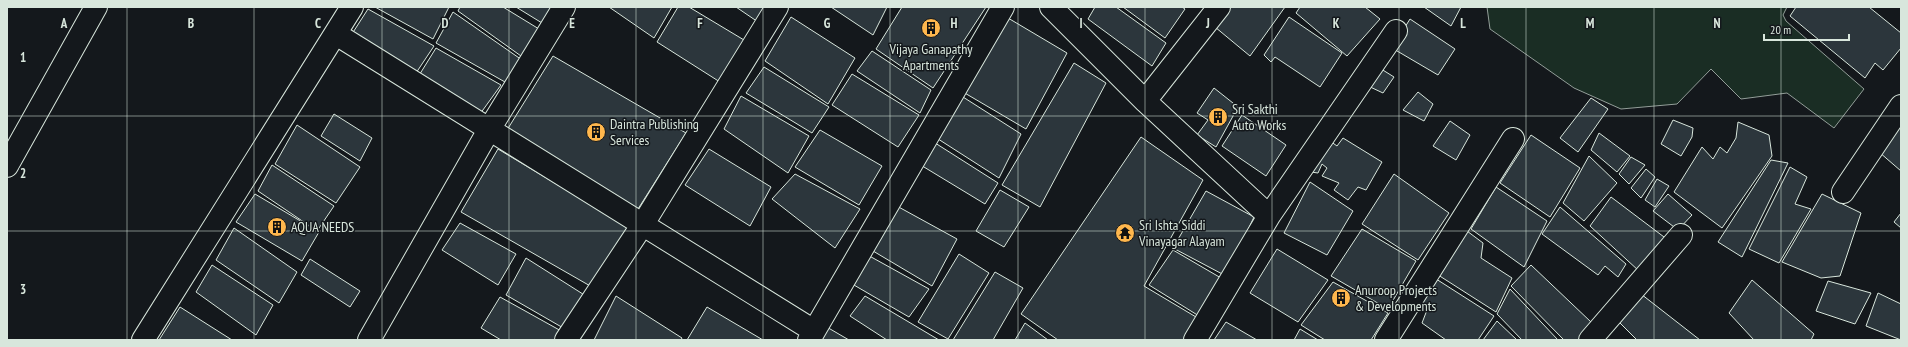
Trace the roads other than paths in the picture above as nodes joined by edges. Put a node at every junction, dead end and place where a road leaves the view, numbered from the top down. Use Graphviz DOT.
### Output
graph roads {
  1 [pos="96,7"];
  2 [pos="352,7"];
  3 [pos="564,7"];
  4 [pos="777,7"];
  5 [pos="1004,7"];
  6 [pos="1051,7"];
  7 [pos="1220,7"];
  8 [pos="1396,31"];
  9 [pos="336,34"];
  10 [pos="1145,101"];
  11 [pos="1901,106"];
  12 [pos="490,128"];
  13 [pos="1513,140"];
  14 [pos="7,166"];
  15 [pos="1843,192"];
  16 [pos="1269,216"];
  17 [pos="643,224"];
  18 [pos="1681,235"];
  19 [pos="811,336"];
  20 [pos="143,340"];
  21 [pos="368,340"];
  22 [pos="566,340"];
  23 [pos="1195,340"];
  24 [pos="1386,340"];
  25 [pos="1590,340"];
  1 -- 14 [label="street"];
  2 -- 9 [label="street"];
  3 -- 12 [label="street"];
  4 -- 17 [label="street"];
  5 -- 19 [label="street"];
  6 -- 10 [label="street"];
  7 -- 10 [label="street"];
  8 -- 16 [label="street"];
  9 -- 12 [label="street"];
  9 -- 20 [label="street"];
  10 -- 16 [label="street"];
  11 -- 15 [label="street"];
  12 -- 17 [label="street"];
  12 -- 21 [label="street"];
  13 -- 24 [label="street"];
  16 -- 23 [label="street"];
  17 -- 19 [label="street"];
  17 -- 22 [label="street"];
  18 -- 25 [label="street"];
}
